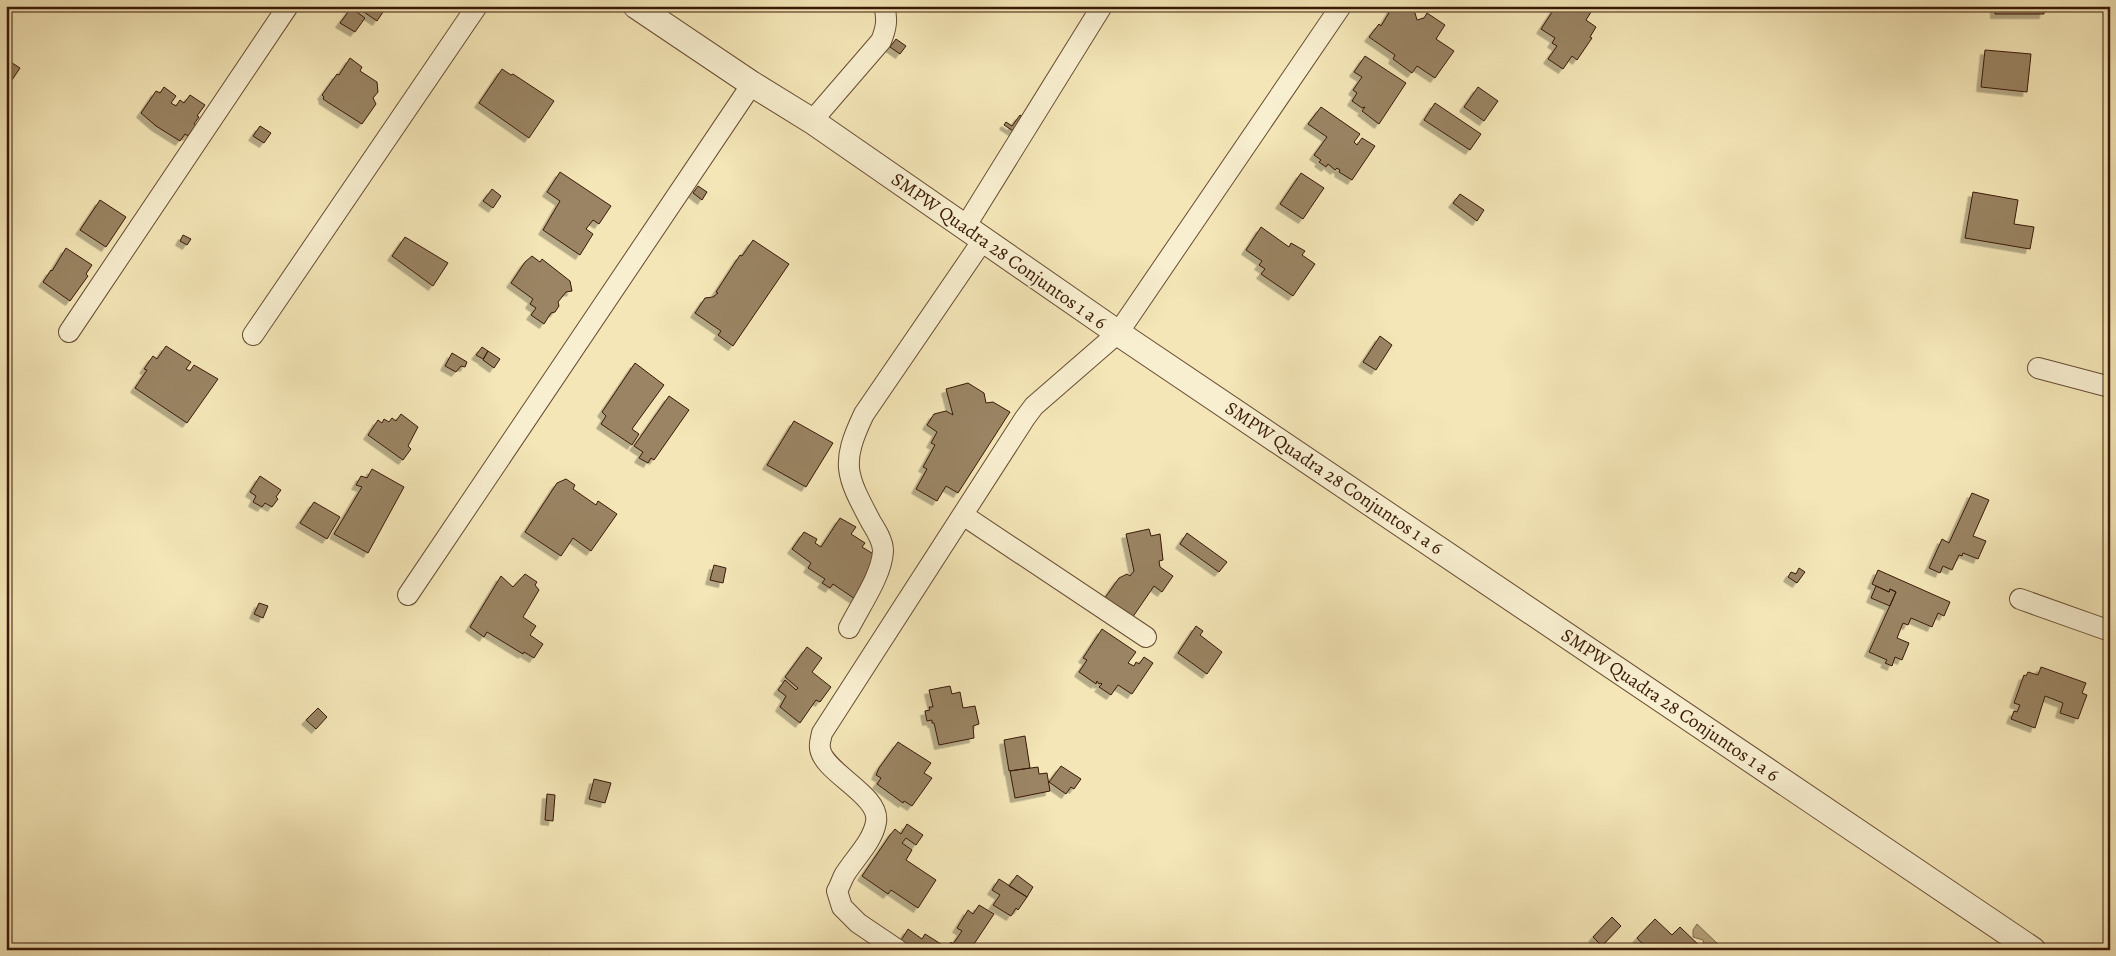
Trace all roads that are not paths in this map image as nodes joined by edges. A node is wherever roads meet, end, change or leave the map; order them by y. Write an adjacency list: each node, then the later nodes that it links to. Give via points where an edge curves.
1 (288, 6): 10 (street)
2 (478, 6): 12 (street)
3 (636, 6): 7 (street, SMPW Quadra 28 Conjuntos 1 a 6)
4 (884, 6): 8 (street, via 886,24 881,40)
5 (1102, 6): 9 (street)
6 (1341, 6): 11 (street)
7 (752, 84): 8 (street, SMPW Quadra 28 Conjuntos 1 a 6); 16 (street)
8 (812, 121): 9 (street, SMPW Quadra 28 Conjuntos 1 a 6)
9 (974, 234): 11 (street, SMPW Quadra 28 Conjuntos 1 a 6); 18 (street, via 852,439 849,472 855,493 883,549 880,565)
10 (69, 332)
11 (1118, 333): 15 (street, via 1034,406); 22 (street, SMPW Quadra 28 Conjuntos 1 a 6)
12 (253, 335)
13 (2038, 368): 14 (street)
14 (2110, 387)
15 (963, 515): 20 (street); 21 (street, via 822,733 819,750 874,808 877,817 866,844 837,891 842,907 858,923)
16 (408, 595)
17 (2020, 599): 19 (street)
18 (849, 628)
19 (2110, 631)
20 (1146, 637)
21 (898, 950)
22 (2034, 950)

